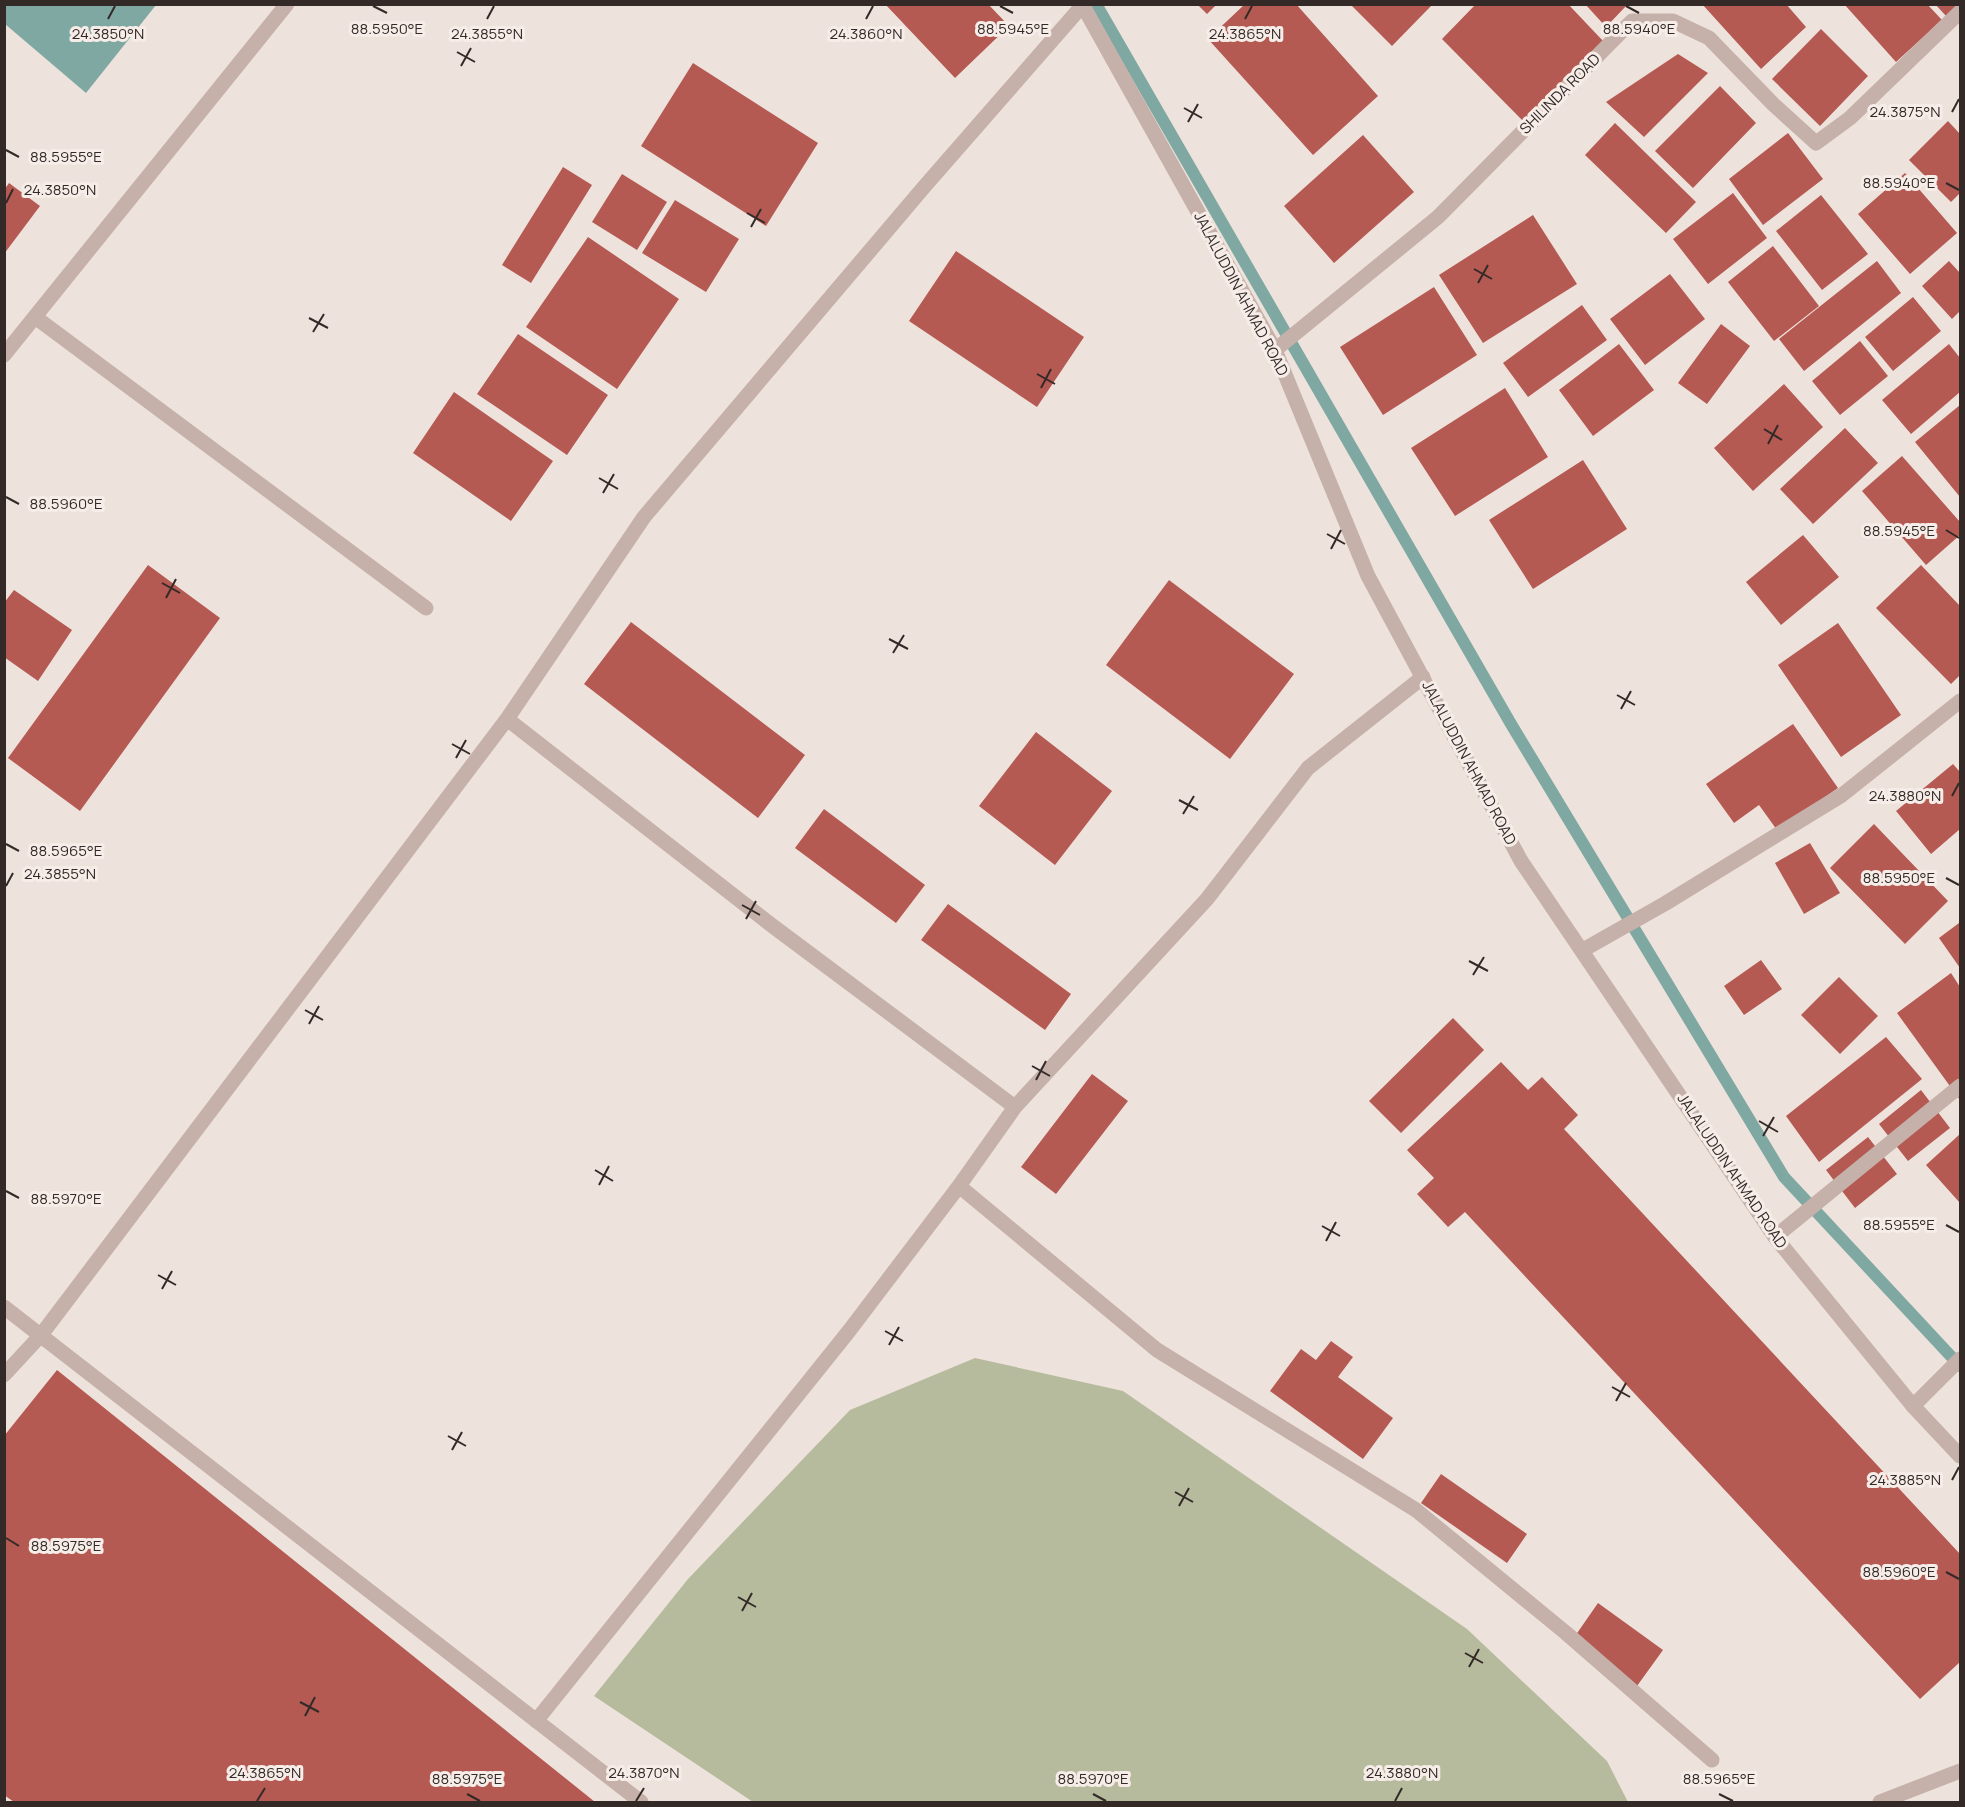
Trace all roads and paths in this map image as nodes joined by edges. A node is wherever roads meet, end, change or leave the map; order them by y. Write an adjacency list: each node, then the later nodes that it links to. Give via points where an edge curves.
1 (287, 4): 4 (street)
2 (1082, 5): 5 (street, JALALUDDIN AHMAD ROAD); 10 (street, via 644,517)
3 (1960, 12): 5 (street, SHILINDA ROAD, via 1850,118 1816,143 1709,38 1673,21 1632,21 1438,217)
4 (35, 317): 6 (street); 7 (street)
5 (1275, 350): 8 (street, JALALUDDIN AHMAD ROAD, via 1368,576)
6 (4, 355)
7 (426, 608)
8 (1423, 677): 11 (street, JALALUDDIN AHMAD ROAD, via 1521,861); 13 (street, via 1308,768 1207,900)
9 (1960, 701): 11 (street, via 1842,795)
10 (507, 719): 13 (street, via 774,927); 17 (street)
11 (1583, 950): 15 (street, JALALUDDIN AHMAD ROAD)
12 (1960, 1086): 15 (street)
13 (1015, 1107): 14 (street)
14 (959, 1186): 22 (street, via 849,1331); 23 (street, via 1157,1350 1416,1509)
15 (1775, 1237): 20 (street, JALALUDDIN AHMAD ROAD)
16 (4, 1307): 17 (street)
17 (41, 1335): 19 (street); 22 (street)
18 (1960, 1359): 20 (street)
19 (4, 1375)
20 (1913, 1407): 21 (street, JALALUDDIN AHMAD ROAD)
21 (1960, 1456)
22 (536, 1721): 25 (street)
23 (1712, 1760)
24 (1960, 1771): 26 (street)
25 (641, 1803)
26 (1880, 1803)

